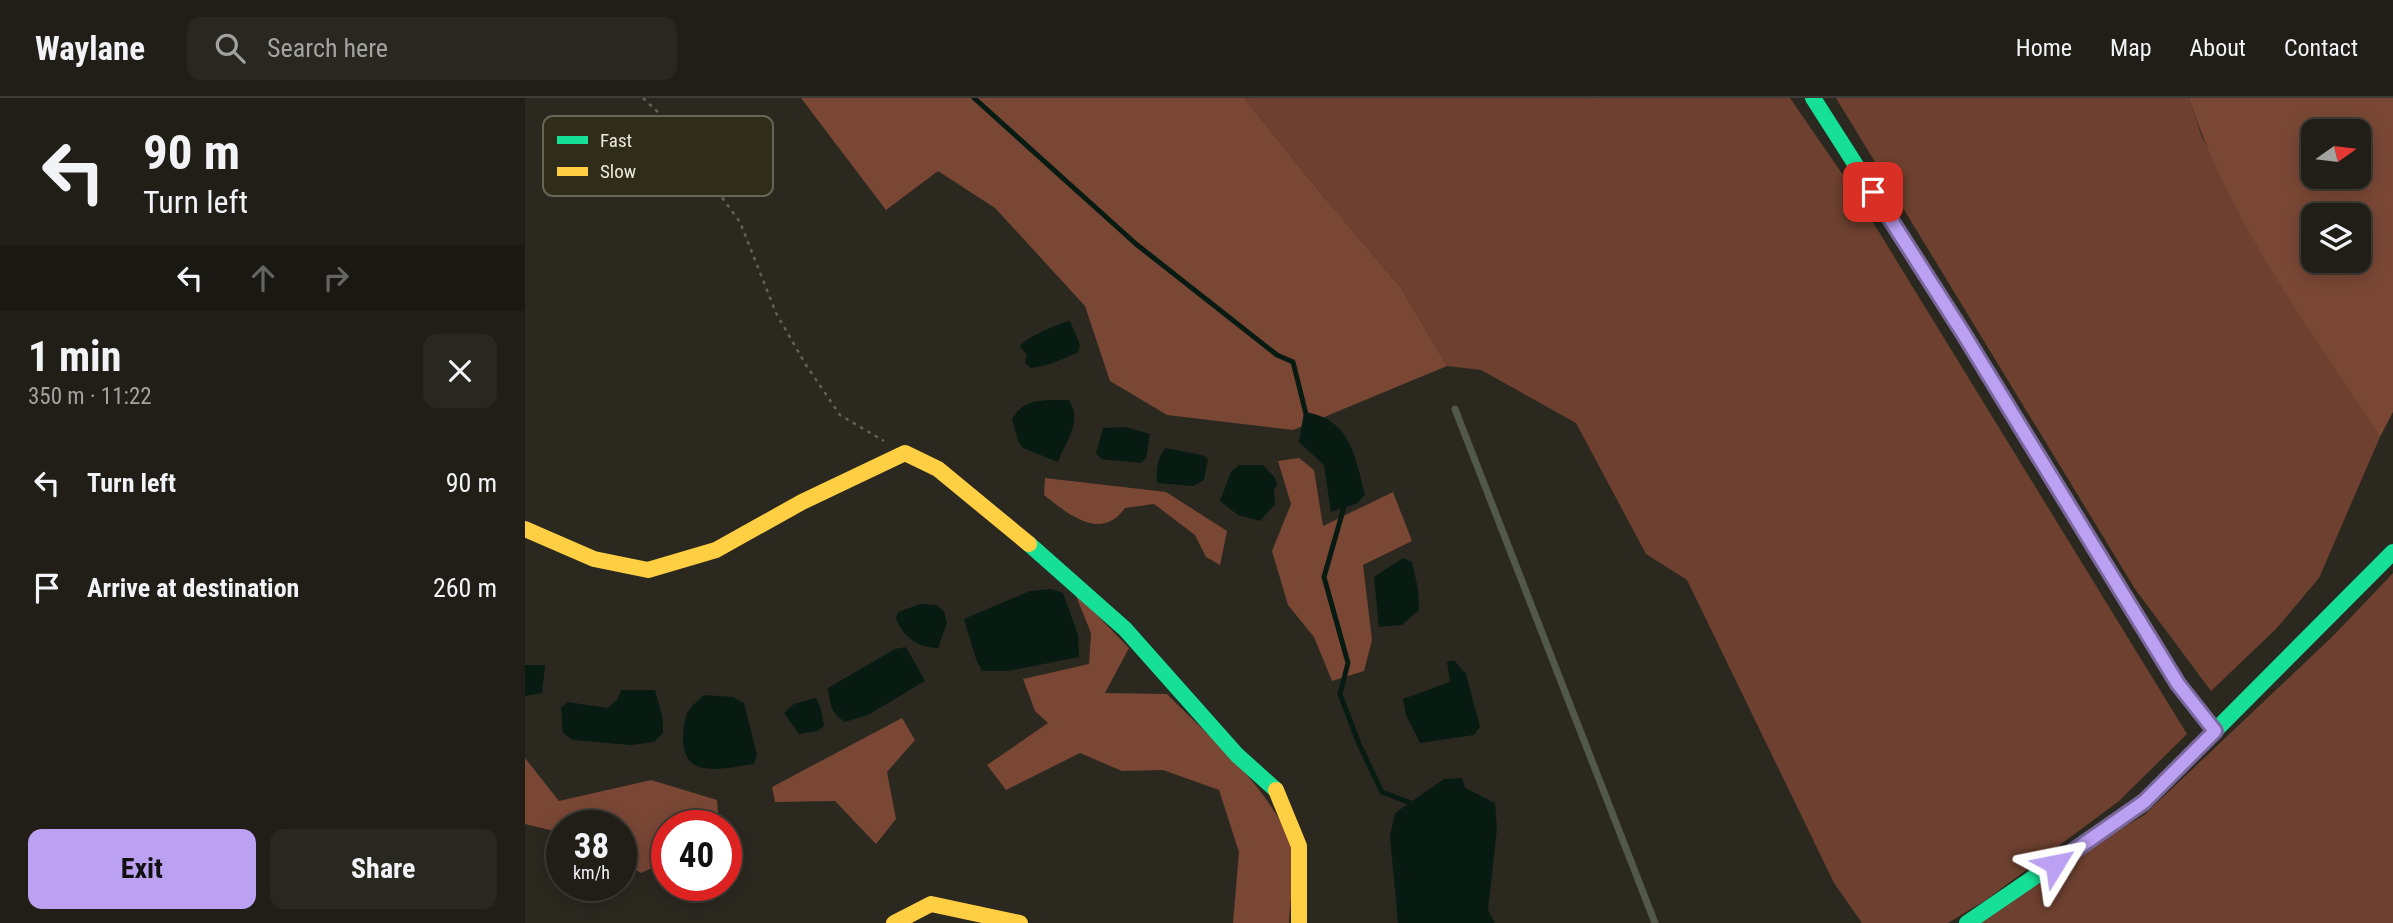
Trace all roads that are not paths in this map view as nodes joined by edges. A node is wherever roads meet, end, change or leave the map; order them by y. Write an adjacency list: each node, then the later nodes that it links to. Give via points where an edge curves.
1 (1813, 98): 5 (street, via 2178,684)
2 (1455, 409): 9 (lane)
3 (525, 529): 8 (street, via 594,559 648,570 716,550 905,453 938,469 1125,629 1237,755 1276,789 1299,846)
4 (2393, 552): 5 (street)
5 (2215, 731): 10 (street, via 2144,802)
6 (894, 923): 7 (street, via 931,904)
7 (1020, 923)
8 (1299, 923)
9 (1655, 923)
10 (1968, 923)

